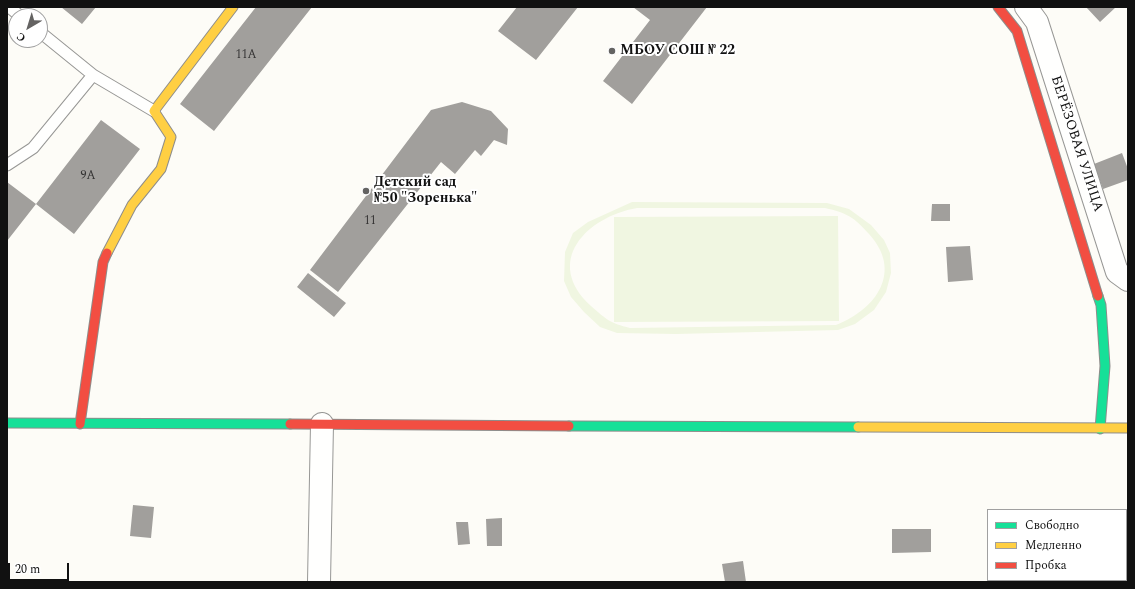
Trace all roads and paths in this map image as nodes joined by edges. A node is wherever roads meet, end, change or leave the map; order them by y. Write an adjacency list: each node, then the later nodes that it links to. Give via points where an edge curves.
1 (233, 7): 6 (street)
2 (998, 7): 13 (street, via 1017,31 1101,305 1105,366)
3 (1026, 7): 8 (street, БЕРЁЗОВАЯ УЛИЦА, via 1037,22 1117,272)
4 (48, 38): 5 (lane)
5 (93, 75): 6 (lane); 7 (lane, via 33,148)
6 (154, 111): 10 (street, via 171,137 161,169 132,205 103,262)
7 (7, 165)
8 (1128, 280)
9 (7, 423): 10 (street)
10 (80, 424): 11 (street)
11 (322, 424): 13 (street); 14 (street)
12 (1128, 428): 13 (street)
13 (1100, 429)
14 (319, 582)

